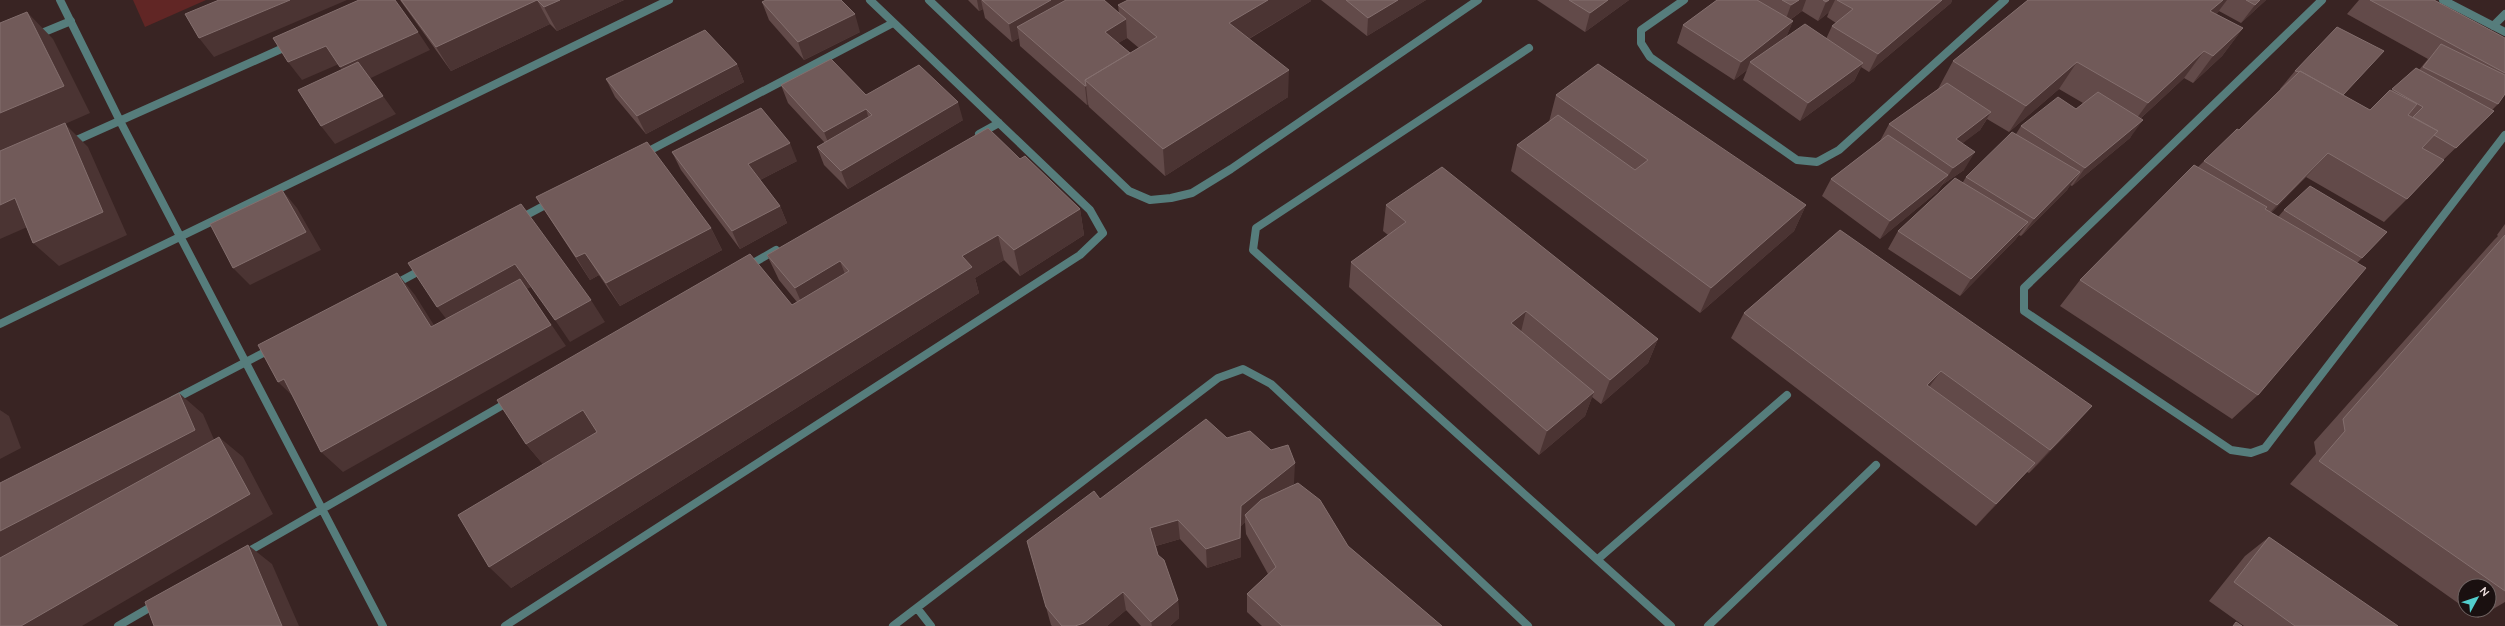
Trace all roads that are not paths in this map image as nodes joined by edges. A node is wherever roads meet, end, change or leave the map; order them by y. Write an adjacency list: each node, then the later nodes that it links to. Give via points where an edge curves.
1 (60, 0): 11 (street)
2 (669, 0): 26 (street)
3 (870, 0): 12 (street)
4 (929, 0): 5 (street, via 1129,191 1150,200 1192,193 1232,169)
5 (1478, 0)
6 (1684, 0): 7 (street, via 1641,30 1641,43 1650,57 1798,160 1817,162 1839,150)
7 (2005, 0)
8 (2322, 0): 20 (street, via 2024,288 2024,311 2231,450 2251,453 2265,448)
9 (2443, 0): 13 (street)
10 (2505, 14): 13 (street)
11 (71, 21): 15 (street); 18 (street)
12 (893, 23): 19 (street); 23 (street)
13 (2493, 26): 14 (street)
14 (2505, 32)
15 (28, 39)
16 (298, 41): 18 (street)
17 (1530, 48): 40 (street, via 1256,228 1253,250)
18 (120, 120): 22 (street); 26 (street)
19 (999, 123): 21 (street); 45 (street, via 1090,210 1104,233 1080,255)
20 (2505, 135)
21 (971, 138)
22 (64, 145)
23 (633, 159)
24 (556, 200): 25 (street)
25 (514, 222)
26 (182, 237): 31 (street); 33 (street)
27 (785, 245): 29 (street)
28 (430, 266): 30 (street)
29 (736, 272)
30 (387, 288)
31 (0, 324)
32 (282, 343): 33 (street)
33 (247, 362): 36 (street); 38 (street)
34 (1787, 395): 40 (street)
35 (516, 398): 38 (street)
36 (162, 406)
37 (1876, 465): 50 (street)
38 (322, 508): 39 (street); 44 (street)
39 (234, 559)
40 (1598, 559): 49 (street)
41 (166, 599): 43 (street)
42 (918, 608): 46 (street); 47 (street); 48 (street, via 1218,378 1244,369 1271,384)
43 (118, 626)
44 (383, 626)
45 (505, 626)
46 (893, 626)
47 (932, 626)
48 (1528, 626)
49 (1671, 626)
50 (1708, 626)

